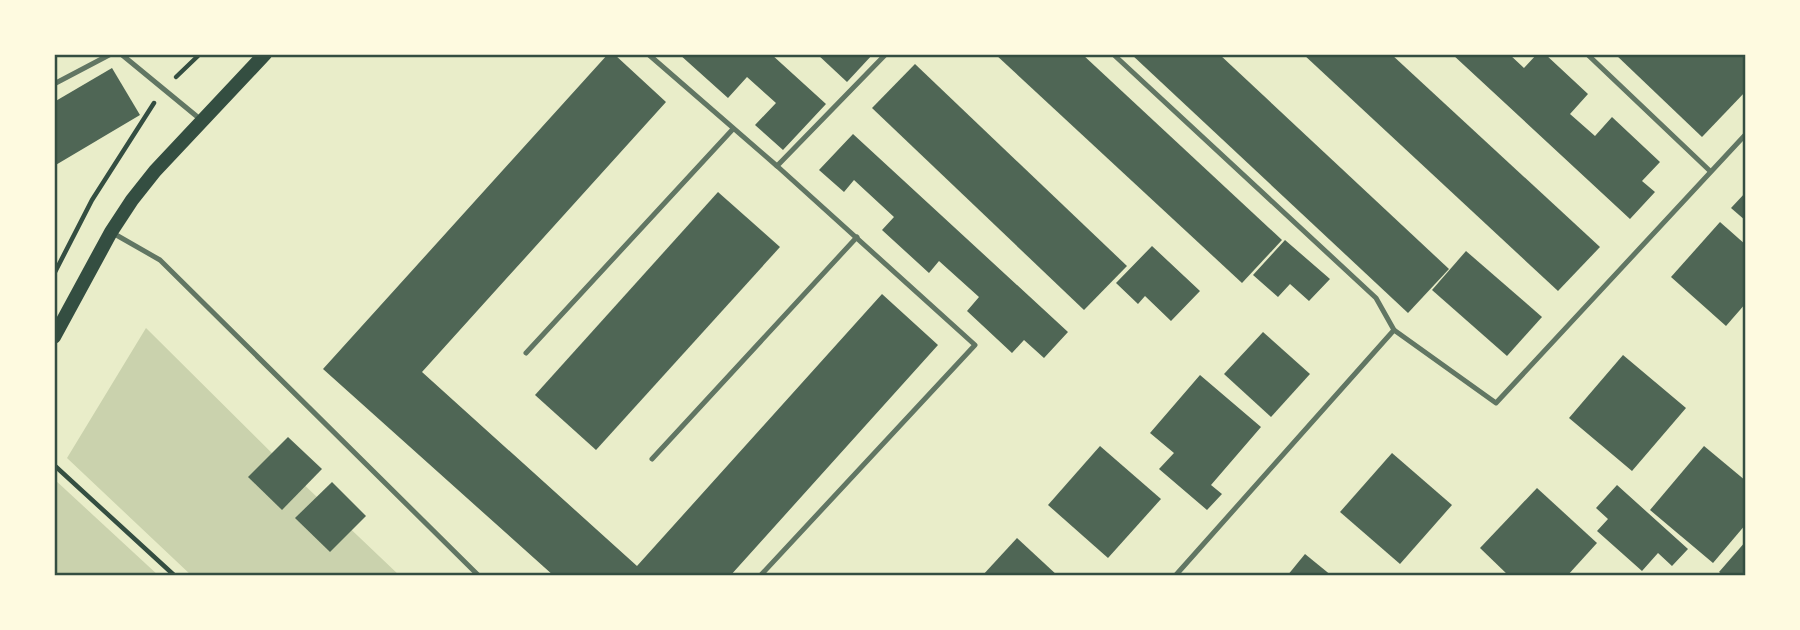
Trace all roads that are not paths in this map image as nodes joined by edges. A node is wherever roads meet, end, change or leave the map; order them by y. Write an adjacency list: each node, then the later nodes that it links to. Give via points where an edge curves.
1 (111, 54): 8 (lane)
2 (121, 54): 9 (lane)
3 (265, 54): 9 (main road)
4 (648, 54): 10 (lane)
5 (886, 54): 12 (lane)
6 (1113, 54): 16 (lane, via 1376,299)
7 (1587, 54): 13 (lane)
8 (54, 84)
9 (202, 121): 14 (main road, via 143,185)
10 (733, 129): 12 (lane); 18 (lane)
11 (1746, 134): 13 (lane)
12 (777, 166): 15 (lane)
13 (1710, 171): 16 (lane, via 1496,403)
14 (111, 232): 17 (main road); 20 (lane, via 160,260)
15 (857, 237): 19 (lane); 21 (lane, via 975,345)
16 (1394, 330): 22 (lane)
17 (54, 337)
18 (526, 353)
19 (652, 459)
20 (479, 576)
21 (760, 576)
22 (1175, 576)

